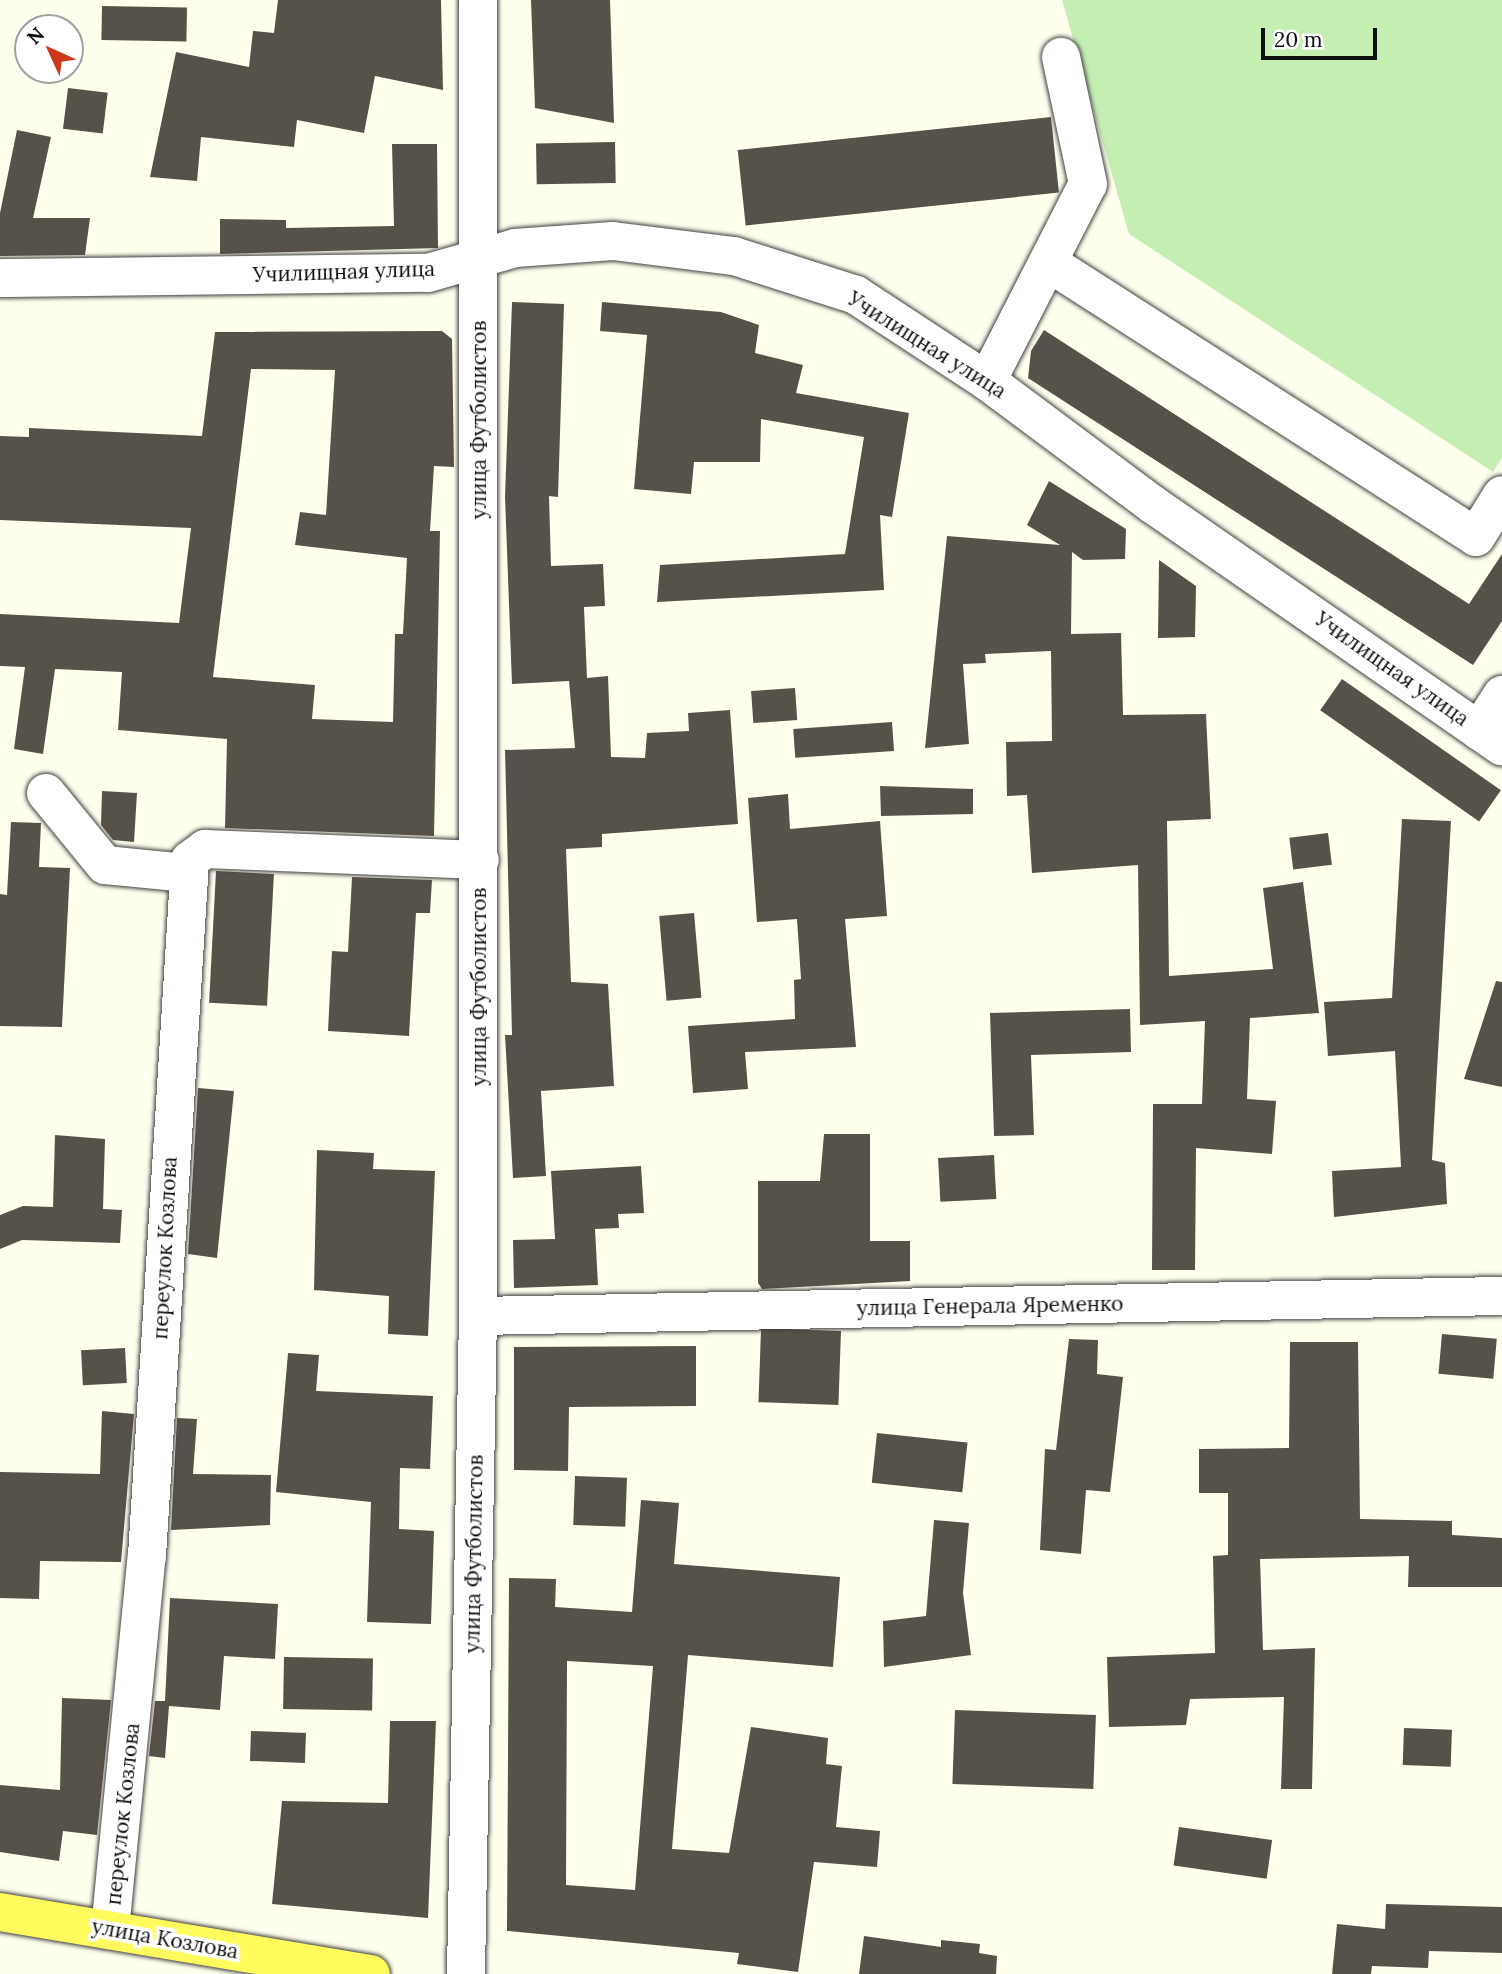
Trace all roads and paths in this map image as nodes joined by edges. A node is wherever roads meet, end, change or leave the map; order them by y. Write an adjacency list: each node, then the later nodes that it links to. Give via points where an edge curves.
1 (478, 0): 3 (street, улица Футболистов)
2 (1061, 57): 4 (street, via 1088,184)
3 (479, 261): 5 (street, Училищная улица, via 428,273); 6 (street, Училищная улица, via 515,248 613,241 734,256 856,295); 11 (street, улица Футболистов)
4 (1049, 263): 6 (street); 7 (street, via 1476,537)
5 (0, 278)
6 (988, 381): 9 (street, Училищная улица, via 1152,505)
7 (1502, 495)
8 (1502, 695): 9 (street)
9 (1491, 738)
10 (46, 793): 12 (street, via 106,865)
11 (480, 860): 12 (street, via 205,849); 14 (street, улица Футболистов)
12 (186, 873): 16 (street, переулок Козлова, via 148,1543)
13 (1502, 1296): 14 (street, улица Генерала Яременко)
14 (478, 1316): 19 (street, улица Футболистов)
15 (0, 1912): 16 (main road, улица Козлова)
16 (110, 1930): 17 (main road, улица Козлова)
17 (322, 1970): 18 (main road, улица Козлова)
18 (371, 1974)
19 (466, 1974)

